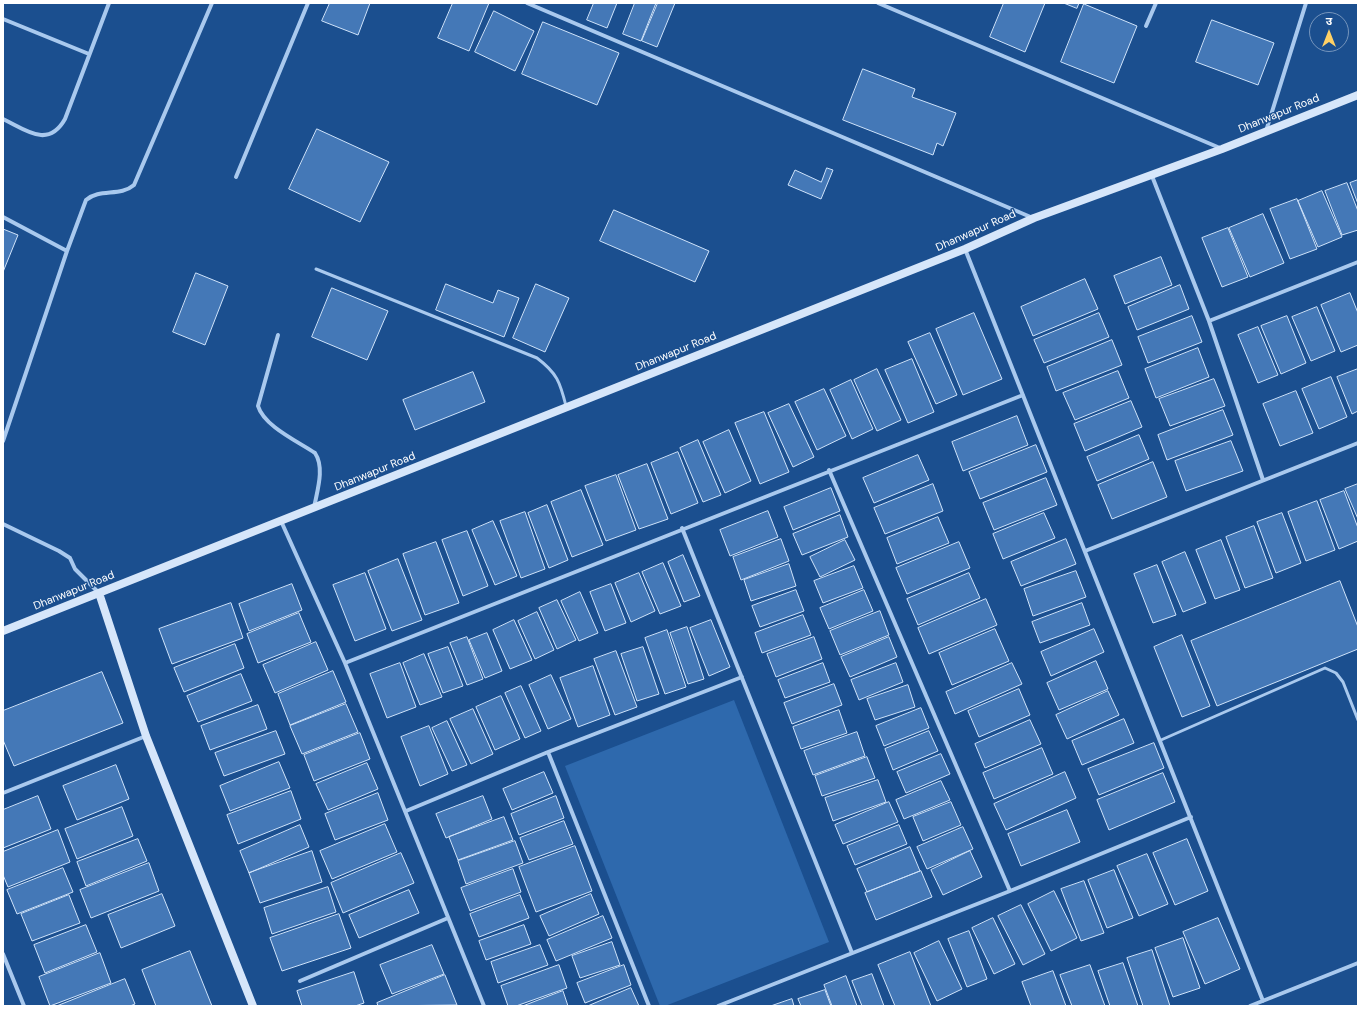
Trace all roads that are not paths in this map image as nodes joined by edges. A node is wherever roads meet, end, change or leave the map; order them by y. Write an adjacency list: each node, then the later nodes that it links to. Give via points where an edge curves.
1 (109, 3): 10 (street)
2 (212, 3): 20 (street, via 134,185 122,191 93,194 86,200)
3 (308, 3): 16 (street)
4 (527, 3): 18 (street)
5 (878, 3): 14 (street)
6 (1156, 3): 9 (street)
7 (1306, 3): 13 (street)
8 (3, 19): 10 (street)
9 (1146, 26)
10 (89, 54): 12 (street, via 65,119 53,134 42,136)
11 (1358, 95): 13 (street, Dhanwapur Road)
12 (3, 119)
13 (1266, 131): 14 (street, Dhanwapur Road)
14 (1222, 149): 15 (street, Dhanwapur Road)
15 (1152, 176): 18 (street, Dhanwapur Road); 23 (street)
16 (236, 177)
17 (3, 218): 20 (street)
18 (1034, 218): 19 (street, Dhanwapur Road)
19 (965, 249): 25 (street); 26 (street, Dhanwapur Road)
20 (66, 251): 27 (street)
21 (1358, 262): 23 (street)
22 (316, 269): 26 (lane, via 537,358 551,369 559,381)
23 (1209, 321): 30 (street)
24 (278, 335): 31 (street, via 258,406 267,422 315,453 318,458 320,467)
25 (1023, 395): 29 (street); 35 (street)
26 (566, 408): 31 (street, Dhanwapur Road)
27 (3, 441)
28 (1358, 443): 30 (street)
29 (829, 470): 34 (street); 47 (street)
30 (1263, 480): 35 (street)
31 (314, 508): 32 (street, Dhanwapur Road)
32 (281, 521): 36 (street, Dhanwapur Road); 38 (street)
33 (3, 524): 36 (street, via 70,558 76,569)
34 (682, 528): 38 (street); 39 (street)
35 (1085, 551): 42 (street)
36 (99, 593): 37 (street, Dhanwapur Road); 41 (street)
37 (3, 631)
38 (345, 662): 45 (street)
39 (742, 676): 43 (street); 49 (street)
40 (1358, 720): 42 (lane, via 1343,682 1336,673 1325,668)
41 (146, 736): 44 (street); 55 (street)
42 (1161, 740): 46 (street)
43 (548, 752): 45 (street); 57 (street)
44 (3, 793)
45 (406, 811): 48 (street)
46 (1190, 817): 47 (street); 53 (street)
47 (1010, 891): 49 (street)
48 (448, 918): 52 (street); 56 (street)
49 (852, 953): 58 (street)
50 (3, 954): 54 (street)
51 (1358, 964): 53 (street)
52 (300, 981)
53 (1264, 1000): 59 (street)
54 (24, 1006)
55 (252, 1006)
56 (484, 1006)
57 (649, 1006)
58 (718, 1006)
59 (1250, 1006)

